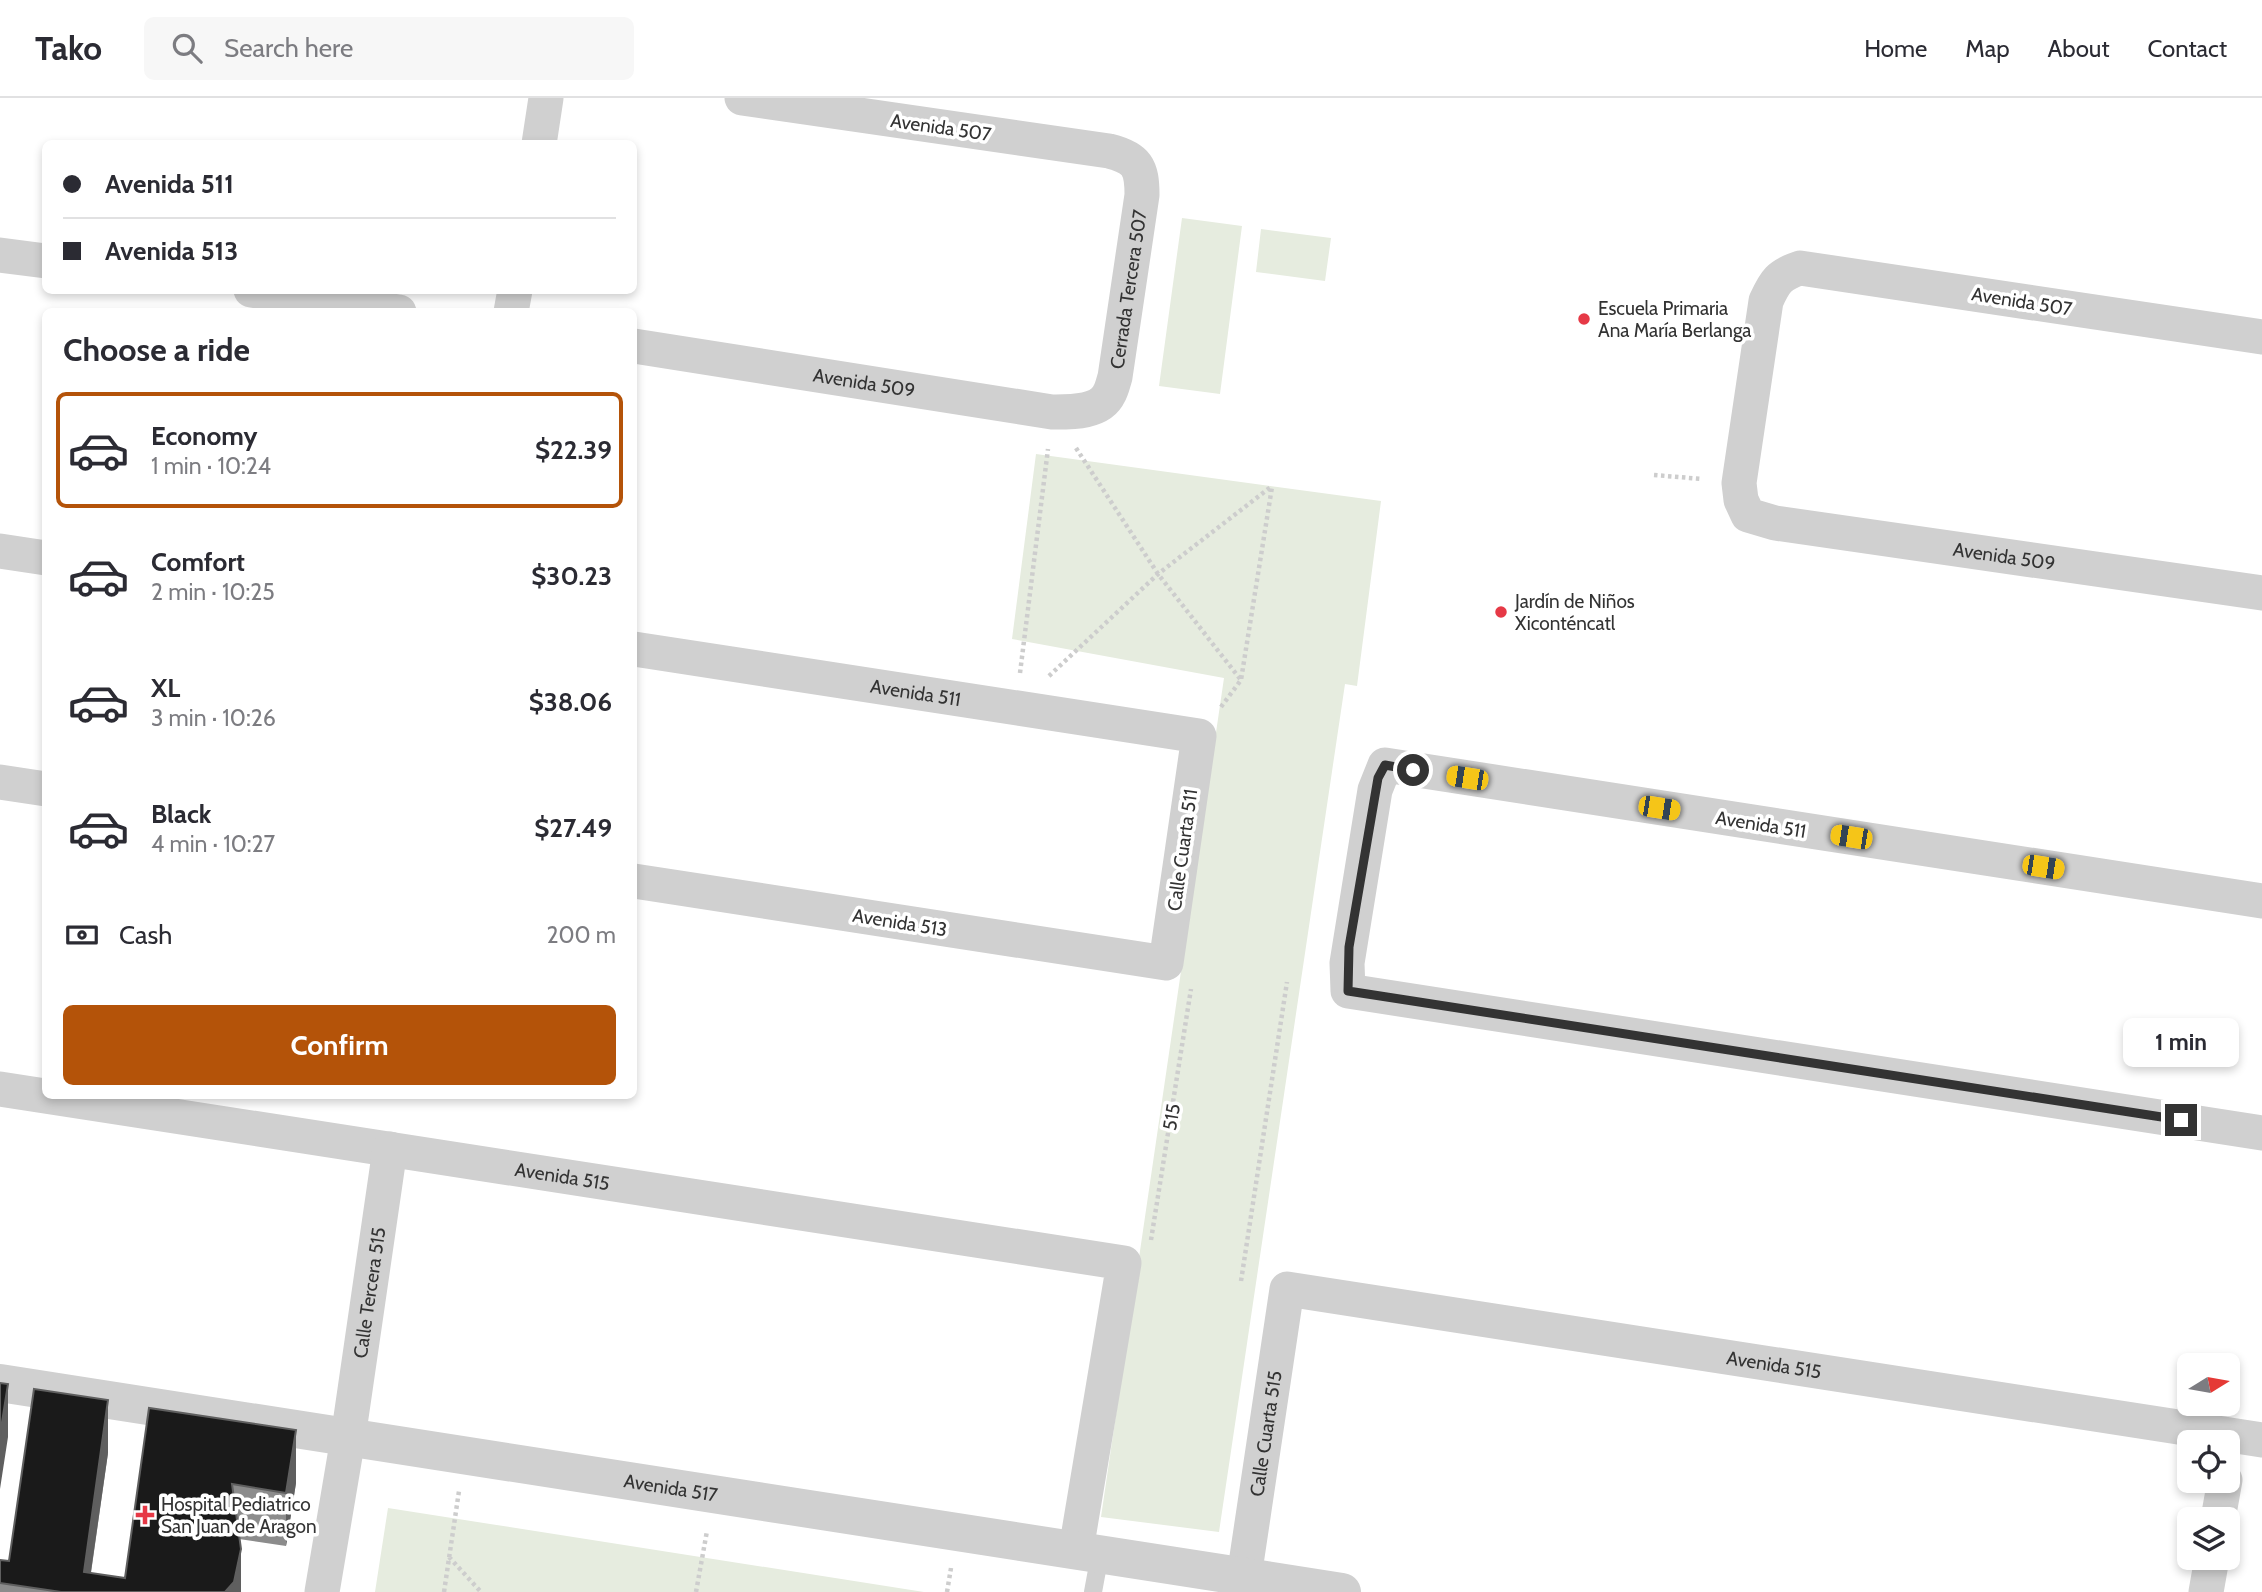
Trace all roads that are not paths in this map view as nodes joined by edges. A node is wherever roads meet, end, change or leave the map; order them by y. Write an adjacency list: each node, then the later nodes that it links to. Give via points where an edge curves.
1 (546, 98): 3 (street)
2 (741, 98): 4 (street, Avenida 507, via 1109,151)
3 (540, 140)
4 (1137, 164): 11 (street, Cerrada Tercera 507, via 1142,195 1115,377 1108,397)
5 (0, 255): 6 (street)
6 (42, 260)
7 (278, 294): 8 (street)
8 (372, 308)
9 (2262, 337): 12 (street, Avenida 507, via 1817,270 1783,273 1766,301)
10 (637, 346): 11 (street, Avenida 509, via 1052,412)
11 (1095, 407)
12 (1743, 499): 15 (street, Avenida 509, via 1775,523)
13 (0, 551): 14 (street)
14 (42, 557)
15 (2262, 593)
16 (637, 649): 17 (street, Avenida 511)
17 (1199, 736): 22 (street, Calle Cuarta 511)
18 (0, 782): 19 (street)
19 (42, 788)
20 (637, 882): 22 (street, Avenida 513)
21 (2262, 901): 26 (street, Avenida 511, via 1385,765 1375,790 1349,947 1348,991)
22 (1179, 972)
23 (0, 1089): 24 (street, Avenida 515)
24 (42, 1095)
25 (65, 1099): 27 (street, Avenida 515)
26 (2262, 1133)
27 (390, 1149): 30 (street, Calle Tercera 515); 32 (street, Avenida 515, via 1136,1258)
28 (1287, 1289): 31 (street, Avenida 515); 34 (street, Calle Cuarta 515)
29 (0, 1384): 30 (street, Avenida 517)
30 (348, 1438): 32 (street, Avenida 517); 35 (street, Calle Tercera 515)
31 (2241, 1446)
32 (1088, 1552): 34 (street, Avenida 517); 36 (lane)
33 (2210, 1570): 38 (street)
34 (1244, 1577): 37 (street, Avenida 517)
35 (322, 1592)
36 (1093, 1592)
37 (1342, 1592)
38 (2206, 1592)

